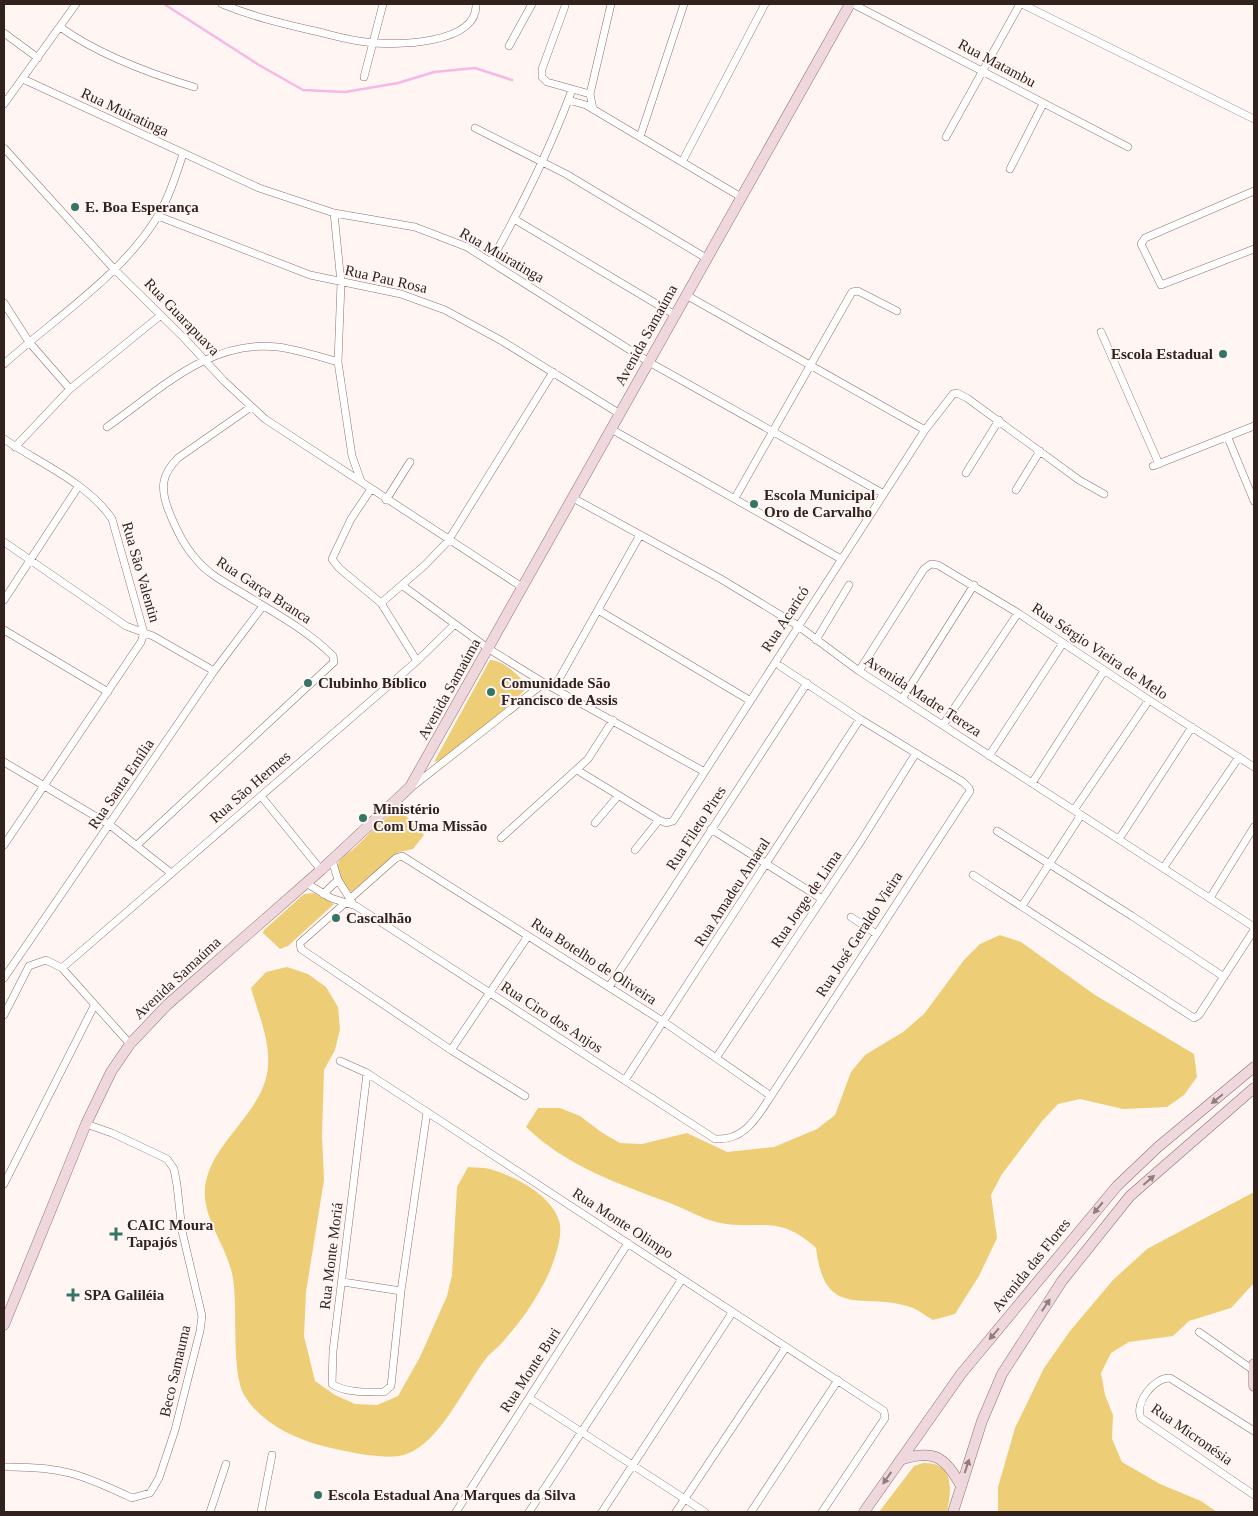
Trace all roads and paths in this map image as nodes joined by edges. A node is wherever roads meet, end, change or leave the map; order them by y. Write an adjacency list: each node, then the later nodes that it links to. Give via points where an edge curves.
1 (76, 4): 12 (street)
2 (222, 4): 14 (street, via 292,26)
3 (383, 4): 14 (street)
4 (476, 4): 14 (street, via 468,25 453,35)
5 (532, 4): 15 (street)
6 (611, 4): 22 (street)
7 (684, 4): 29 (street)
8 (764, 4): 35 (street)
9 (852, 4): 17 (street, Rua Matambu); 38 (street, Avenida Samaúma)
10 (1021, 4): 17 (street); 27 (street)
11 (565, 6): 21 (street, via 542,68 544,80)
12 (60, 27): 16 (street); 20 (street, via 104,52)
13 (4, 33): 16 (street)
14 (374, 43): 18 (street)
15 (509, 46)
16 (38, 58): 19 (street)
17 (983, 71): 25 (street, Rua Matambu); 30 (street)
18 (364, 77)
19 (23, 79): 24 (street); 33 (street, Rua Muiratinga)
20 (194, 87)
21 (572, 90): 22 (street); 23 (street)
22 (590, 94): 26 (street)
23 (568, 100): 26 (street); 34 (street)
24 (4, 104)
25 (1043, 104): 32 (street, Rua Matambu); 36 (street)
26 (594, 109): 29 (street)
27 (1254, 119)
28 (475, 128): 34 (street)
29 (640, 137): 35 (street)
30 (946, 137)
31 (4, 148): 45 (street, Rua Guarapuava)
32 (1128, 148)
33 (183, 154): 39 (street, Rua Muiratinga, via 259,188); 40 (street)
34 (542, 162): 41 (street); 43 (street)
35 (682, 162): 38 (street)
36 (1010, 169)
37 (1254, 191): 42 (street, via 1141,242 1161,285)
38 (740, 197): 43 (street, Avenida Samaúma)
39 (334, 213): 44 (street, Rua Muiratinga, via 415,227 455,242); 46 (street)
40 (158, 216): 45 (street); 46 (street, Rua Pau Rosa, via 310,275)
41 (514, 219): 44 (street); 51 (street)
42 (1254, 250)
43 (706, 258): 47 (street, Avenida Samaúma)
44 (491, 261): 56 (street, Rua Muiratinga)
45 (114, 269): 50 (street, Rua Guarapuava); 53 (street)
46 (340, 283): 55 (street); 59 (street, Rua Pau Rosa, via 402,294 446,310)
47 (686, 295): 51 (street, Avenida Samaúma); 58 (street)
48 (4, 304): 53 (street)
49 (898, 311): 58 (street, via 855,290 845,302)
50 (161, 315): 54 (street, Rua Guarapuava); 60 (street)
51 (675, 315): 56 (street, Avenida Samaúma)
52 (1101, 332): 69 (street, via 1156,465)
53 (29, 342): 57 (street); 60 (street)
54 (203, 359): 55 (street, via 222,352 261,346 301,351); 61 (street, Rua Guarapuava); 65 (street)
55 (338, 362): 75 (street, via 347,432)
56 (649, 362): 62 (street, Avenida Samaúma); 68 (street, Rua Muiratinga)
57 (4, 364)
58 (811, 366): 67 (street); 68 (street)
59 (553, 372): 62 (street, Rua Pau Rosa); 86 (street)
60 (70, 388): 71 (street)
61 (251, 407): 75 (street, Rua Guarapuava); 96 (street, Rua Garça Branca, via 178,458 168,468 163,488 176,528 196,560)
62 (620, 414): 66 (street, Avenida Samaúma)
63 (999, 420): 67 (street, Rua Acaricó, via 957,393 950,396); 72 (street); 74 (street)
64 (1254, 426): 69 (street)
65 (107, 428)
66 (611, 429): 81 (street, Avenida Samaúma); 82 (street)
67 (925, 430): 79 (street, Rua Acaricó)
68 (772, 432): 79 (street, Rua Muiratinga); 82 (street)
69 (1228, 438): 84 (street)
70 (4, 439): 71 (street, Rua São Valentin)
71 (15, 447): 76 (street, Rua São Valentin)
72 (1040, 451): 78 (street); 80 (street)
73 (410, 462): 83 (street)
74 (966, 473)
75 (361, 482): 77 (street, Rua Guarapuava)
76 (78, 487): 88 (street); 102 (street, Rua São Valentin, via 112,519)
77 (371, 489): 83 (street, Rua Guarapuava); 95 (street, via 351,519 332,559 338,568)
78 (1016, 490)
79 (884, 494): 89 (street, Rua Acaricó)
80 (1104, 494)
81 (572, 498): 85 (street, Avenida Madre Tereza); 93 (street, Avenida Samaúma)
82 (734, 498): 89 (street)
83 (386, 500): 86 (street, Rua Guarapuava)
84 (1254, 501)
85 (640, 535): 97 (street); 100 (street, Avenida Madre Tereza)
86 (448, 541): 92 (street); 93 (street, Rua Guarapuava)
87 (4, 542): 88 (street)
88 (30, 559): 94 (street); 102 (street, via 126,626)
89 (841, 559): 100 (street, Rua Acaricó)
90 (849, 585): 103 (street)
91 (974, 585): 98 (street, Rua Sérgio Vieira de Melo); 109 (street, Rua Sérgio Vieira de Melo, via 938,565 928,565); 115 (street)
92 (402, 586): 95 (street); 99 (street)
93 (522, 587): 105 (street, Avenida Samaúma)
94 (4, 600)
95 (381, 603): 106 (street)
96 (263, 606): 108 (street, Rua Santa Emília); 145 (street, Rua Garça Branca, via 306,632 335,658 332,666)
97 (598, 610): 113 (street); 116 (street)
98 (1018, 613): 104 (street, Rua Sérgio Vieira de Melo); 120 (street)
99 (454, 625): 105 (street); 106 (street, Rua São Hermes)
100 (797, 625): 103 (street, Avenida Madre Tereza); 116 (street, Rua Acaricó)
101 (4, 630): 114 (street)
102 (144, 633): 108 (street); 114 (street, Rua São Valentin)
103 (816, 640): 109 (street, Avenida Madre Tereza)
104 (1063, 643): 110 (street, Rua Sérgio Vieira de Melo); 123 (street)
105 (488, 649): 111 (street); 131 (street, Avenida Samaúma)
106 (417, 661): 132 (street, Rua São Hermes)
107 (780, 666): 112 (street)
108 (214, 671): 138 (street, Rua Santa Emília)
109 (859, 671): 115 (street, Avenida Madre Tereza)
110 (1104, 671): 117 (street, Rua Sérgio Vieira de Melo); 129 (street)
111 (544, 683): 113 (street); 131 (street)
112 (807, 683): 118 (street); 140 (street, Rua Fileto Pires)
113 (554, 688): 119 (street)
114 (108, 692): 130 (street, Rua São Valentin)
115 (902, 698): 120 (street, Avenida Madre Tereza)
116 (749, 700): 128 (street, Rua Acaricó)
117 (1149, 700): 121 (street, Rua Sérgio Vieira de Melo); 134 (street)
118 (860, 719): 122 (street); 148 (street, Rua Amadeu Amaral)
119 (613, 720): 127 (street, via 597,748); 128 (street)
120 (943, 725): 123 (street, Avenida Madre Tereza)
121 (1192, 727): 124 (street, Rua Sérgio Vieira de Melo); 143 (street)
122 (916, 753): 158 (street, Rua Jorge de Lima); 163 (street, Rua José Geraldo Vieira, via 970,788 968,796)
123 (989, 756): 129 (street, Avenida Madre Tereza)
124 (1239, 757): 126 (street, Rua Sérgio Vieira de Melo); 150 (street)
125 (4, 762): 130 (street)
126 (1254, 767)
127 (577, 770): 133 (street); 142 (street)
128 (703, 771): 136 (street, Rua Acaricó, via 673,821)
129 (1032, 783): 134 (street, Avenida Madre Tereza)
130 (44, 787): 138 (street); 144 (street, Rua São Valentin)
131 (410, 788): 147 (street, Avenida Samaúma)
132 (261, 796): 151 (street); 152 (street, Rua São Hermes)
133 (618, 796): 136 (street); 137 (street)
134 (1074, 810): 135 (street, Avenida Madre Tereza)
135 (1081, 815): 143 (street, Avenida Madre Tereza); 149 (street)
136 (659, 820): 146 (street)
137 (595, 823)
138 (110, 825): 145 (street); 167 (street, Rua Santa Emília)
139 (1254, 827): 157 (street)
140 (712, 829): 148 (street); 168 (street, Rua Fileto Pires)
141 (997, 831): 149 (street)
142 (501, 838)
143 (1119, 839): 150 (street, Avenida Madre Tereza)
144 (4, 845)
145 (137, 845): 152 (street)
146 (635, 850)
147 (332, 860): 151 (street, Avenida Samaúma); 154 (street, Rua Ciro dos Anjos)
148 (766, 864): 158 (street); 172 (street, Rua Amadeu Amaral)
149 (1050, 865): 160 (street); 166 (street)
150 (1164, 868): 157 (street, Avenida Madre Tereza)
151 (321, 870): 155 (street, Avenida Samaúma)
152 (171, 873): 165 (street, Rua São Hermes)
153 (973, 875): 160 (street)
154 (338, 880): 156 (street); 159 (street, Rua Ciro dos Anjos)
155 (306, 883): 156 (street); 173 (street, Avenida Samaúma, via 167,1005)
156 (323, 894): 159 (street)
157 (1210, 898): 162 (street, Avenida Madre Tereza)
158 (822, 899): 175 (street, Rua Jorge de Lima)
159 (348, 901): 164 (street, Rua Botelho de Oliveira, via 399,856); 169 (street, Rua Ciro dos Anjos); 174 (street, via 299,946)
160 (1022, 906): 166 (street, via 1194,1018)
161 (850, 917): 163 (street)
162 (1254, 929): 166 (street)
163 (876, 933): 182 (street, Rua José Geraldo Vieira)
164 (528, 936): 168 (street, Rua Botelho de Oliveira); 169 (street)
165 (62, 968): 170 (street); 171 (street, via 46,960 29,966)
166 (1224, 977)
167 (4, 978)
168 (608, 987): 172 (street, Rua Botelho de Oliveira)
169 (489, 992): 174 (street); 179 (street, Rua Ciro dos Anjos)
170 (94, 1006): 173 (street); 186 (street)
171 (4, 1015)
172 (664, 1022): 175 (street, Rua Botelho de Oliveira); 179 (street, Rua Amadeu Amaral)
173 (130, 1044): 184 (street, Avenida Samaúma, via 111,1072)
174 (451, 1050): 181 (street)
175 (716, 1058): 182 (street, Rua Botelho de Oliveira)
176 (340, 1061): 178 (street, Rua Monte Olimpo)
177 (1254, 1067): 204 (street, Avenida das Flores, one-way to 204, via 1117,1186 961,1374)
178 (367, 1074): 183 (street, Rua Monte Olimpo); 190 (street, Rua Monte Moriá)
179 (625, 1080): 182 (street, Rua Ciro dos Anjos, via 715,1139 729,1139 749,1128)
180 (1254, 1088): 208 (street, one-way to 180, via 982,1421 1002,1374 1062,1281 1130,1196)
181 (525, 1096)
182 (771, 1096)
183 (428, 1112): 188 (street, Rua Monte Olimpo); 191 (street)
184 (86, 1124): 192 (street, Avenida Samaúma); 207 (street, Beco Samauma, via 112,1133 171,1163 186,1254 202,1316 200,1331 175,1430 159,1478 150,1493 132,1498 62,1469)
185 (4, 1164): 186 (street)
186 (12, 1167): 187 (street)
187 (4, 1184)
188 (628, 1243): 189 (street, Rua Monte Olimpo); 200 (street, Rua Monte Buri)
189 (682, 1278): 193 (street, Rua Monte Olimpo); 201 (street)
190 (342, 1282): 191 (street); 191 (street, Rua Monte Moriá, via 332,1384 359,1391 384,1392 391,1386)
191 (401, 1291)
192 (8, 1302): 194 (street, Avenida Samaúma)
193 (732, 1313): 196 (street, Rua Monte Olimpo); 206 (street)
194 (4, 1325)
195 (1199, 1332): 197 (street)
196 (786, 1347): 198 (street, Rua Monte Olimpo); 210 (street)
197 (1253, 1367): 199 (street)
198 (838, 1380): 218 (street); 219 (street, Rua Monte Olimpo, via 886,1414)
199 (1254, 1386)
200 (529, 1398): 201 (street); 213 (street, Rua Monte Buri)
201 (581, 1432): 206 (street); 214 (street)
202 (1254, 1432): 209 (street, Rua Micronésia, via 1170,1378 1157,1381 1145,1395 1139,1412 1141,1418)
203 (272, 1455): 212 (street)
204 (900, 1460): 208 (street, via 921,1454 940,1458 953,1471); 220 (street, Avenida das Flores, one-way to 220)
205 (226, 1464): 211 (street)
206 (634, 1465): 210 (street); 215 (street)
207 (4, 1467)
208 (961, 1486): 221 (street)
209 (1254, 1495)
210 (685, 1499): 216 (street); 217 (street)
211 (210, 1512)
212 (261, 1512)
213 (456, 1512)
214 (529, 1512)
215 (602, 1512)
216 (676, 1512)
217 (705, 1512)
218 (752, 1512)
219 (822, 1512)
220 (864, 1512)
221 (953, 1512)

